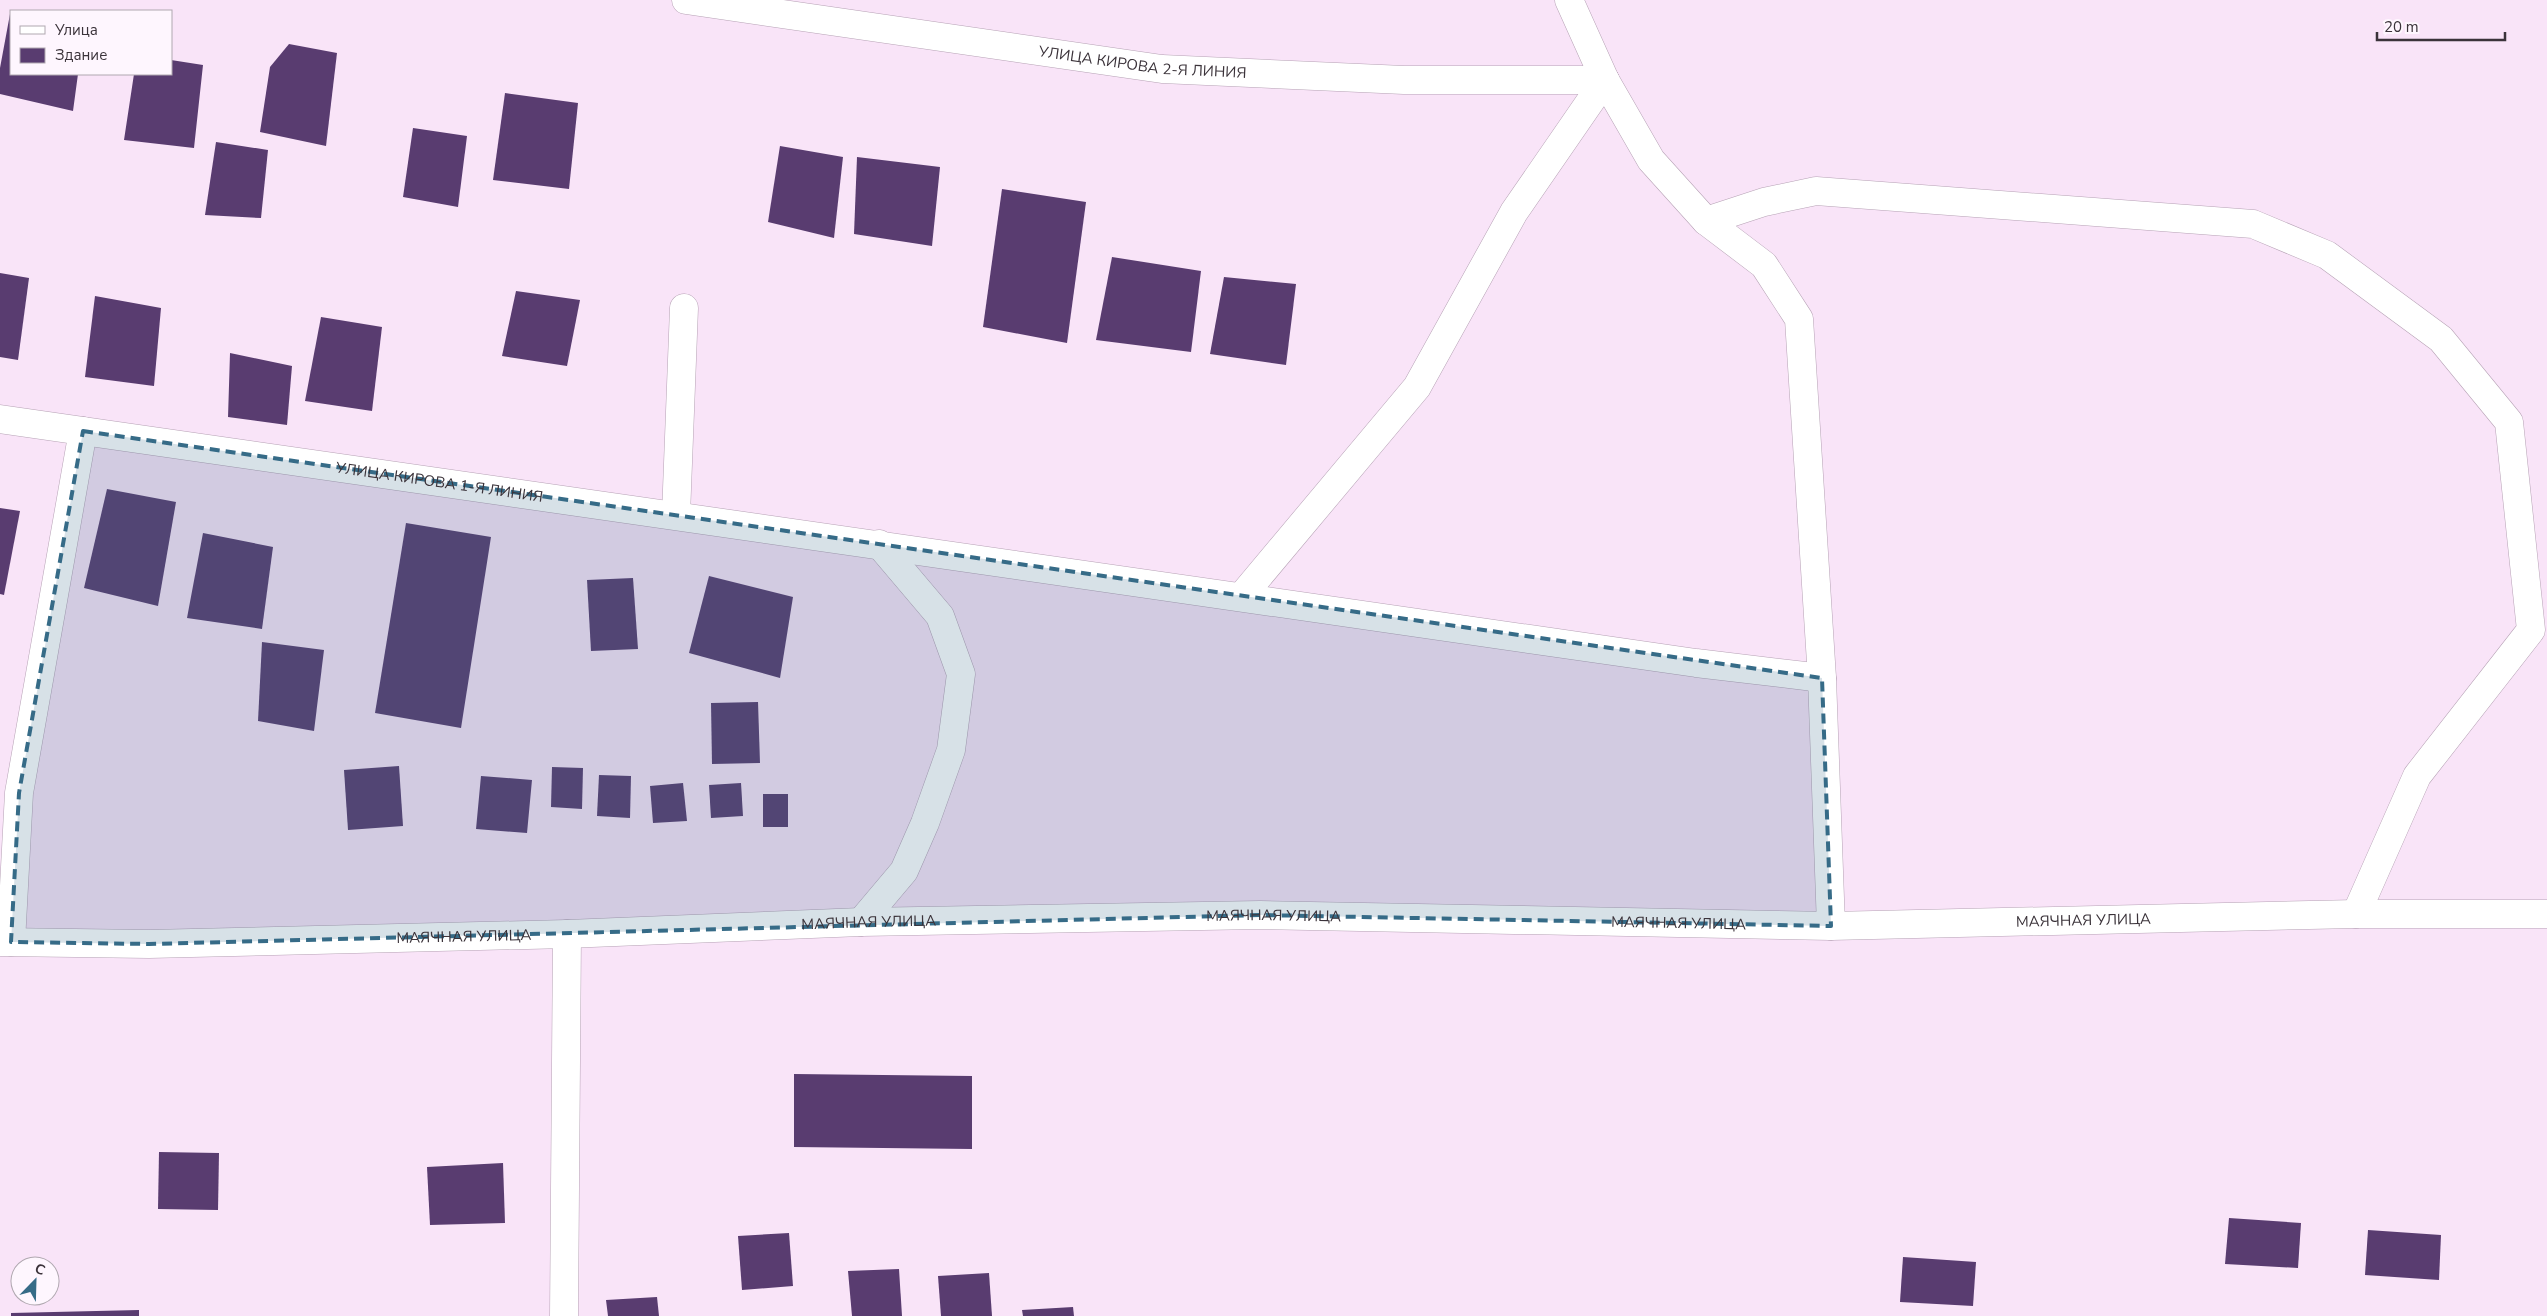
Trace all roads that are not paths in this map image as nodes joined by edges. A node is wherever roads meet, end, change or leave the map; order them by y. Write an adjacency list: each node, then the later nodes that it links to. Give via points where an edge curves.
1 (686, 0): 3 (street, УЛИЦА КИРОВА 2-Я ЛИНИЯ, via 1162,69 1404,80)
2 (1569, 0): 3 (street)
3 (1605, 80): 4 (street, via 1651,160); 11 (street, via 1514,212 1417,387)
4 (1706, 221): 12 (street, via 1764,202 1816,191 2252,224 2327,255 2441,339 2509,422); 13 (street, via 1764,265 1799,319)
5 (684, 308): 8 (street)
6 (0, 419): 7 (street, УЛИЦА КИРОВА 1-Я ЛИНИЯ)
7 (83, 431): 8 (street, УЛИЦА КИРОВА 1-Я ЛИНИЯ); 19 (street, via 19,792)
8 (676, 515): 9 (street, УЛИЦА КИРОВА 1-Я ЛИНИЯ)
9 (880, 544): 11 (street, УЛИЦА КИРОВА 1-Я ЛИНИЯ); 16 (street, via 940,616 961,674 951,750 926,823 904,871)
10 (2547, 584): 12 (street)
11 (1242, 596): 13 (street, УЛИЦА КИРОВА 1-Я ЛИНИЯ, via 1696,663)
12 (2532, 630): 14 (street, via 2417,776)
13 (1822, 678): 17 (street)
14 (2356, 914): 15 (street, МАЯЧНАЯ УЛИЦА); 17 (street, МАЯЧНАЯ УЛИЦА)
15 (2547, 914)
16 (861, 922): 17 (street, МАЯЧНАЯ УЛИЦА, via 1260,914); 18 (street, МАЯЧНАЯ УЛИЦА)
17 (1831, 926)
18 (567, 934): 19 (street, МАЯЧНАЯ УЛИЦА, via 149,944); 20 (street)
19 (6, 942)
20 (564, 1316)

